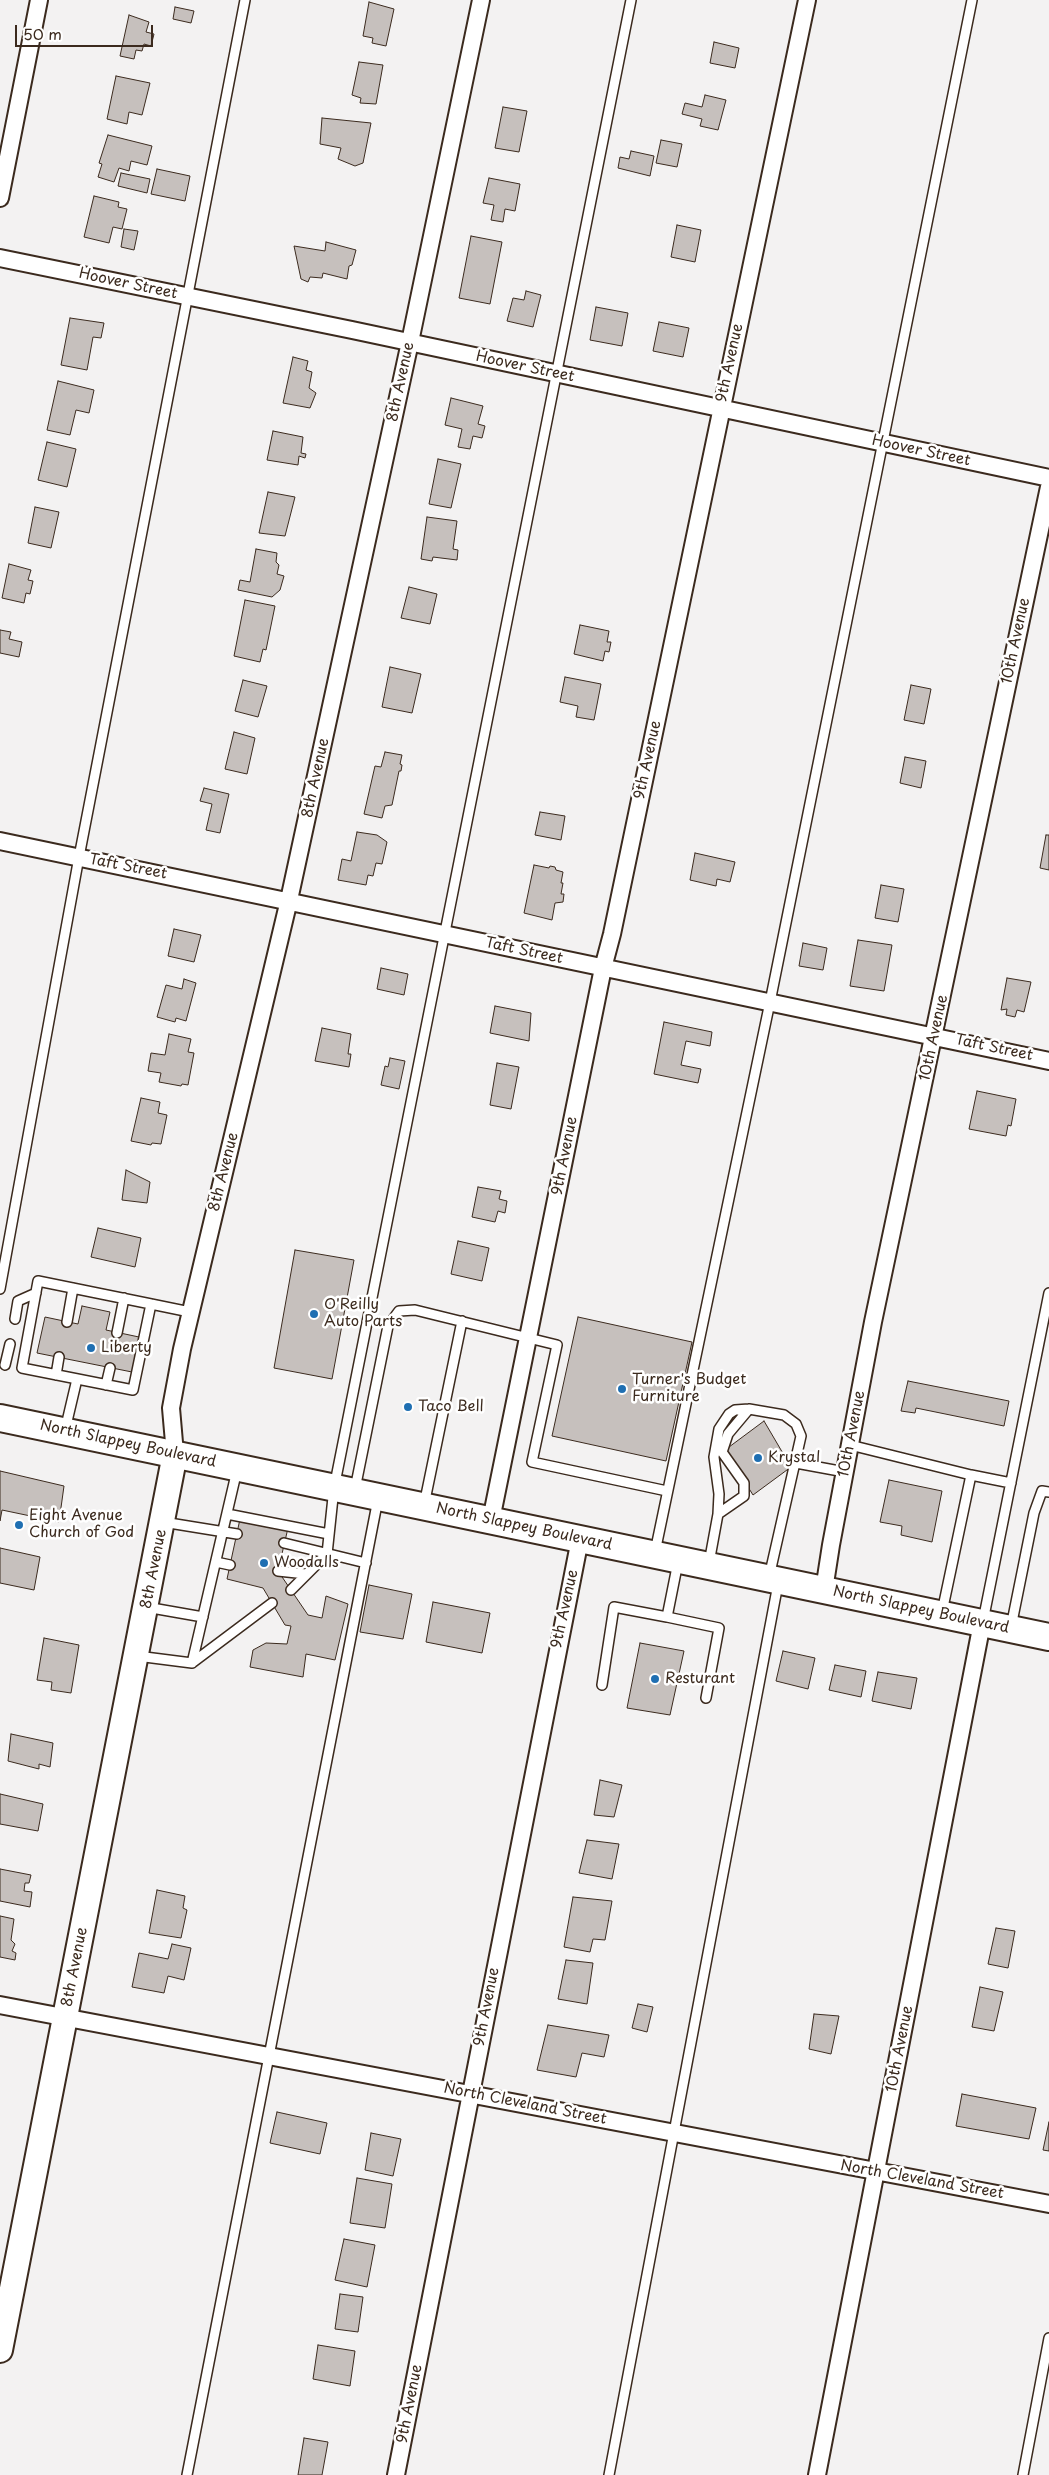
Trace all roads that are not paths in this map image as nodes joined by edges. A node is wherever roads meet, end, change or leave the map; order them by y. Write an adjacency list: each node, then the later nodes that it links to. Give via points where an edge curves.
1 (39, 0): 7 (street)
2 (245, 0): 9 (lane)
3 (481, 0): 10 (street, 8th Avenue)
4 (631, 0): 11 (lane)
5 (807, 0): 12 (street, 9th Avenue)
6 (972, 0): 13 (lane)
7 (0, 198)
8 (0, 258): 9 (street, Hoover Street)
9 (187, 296): 10 (street, Hoover Street); 17 (lane)
10 (410, 342): 11 (street, Hoover Street); 18 (street, 8th Avenue)
11 (557, 373): 12 (street, Hoover Street); 19 (lane)
12 (721, 408): 13 (street, Hoover Street); 20 (street, 9th Avenue)
13 (882, 442): 14 (street, Hoover Street); 21 (lane)
14 (1049, 478)
15 (1049, 487): 22 (street, 10th Avenue)
16 (0, 841): 17 (street, Taft Street)
17 (79, 857): 18 (street, Taft Street); 25 (lane)
18 (289, 900): 19 (street, Taft Street); 30 (street, 8th Avenue)
19 (445, 934): 20 (street, Taft Street); 55 (lane)
20 (603, 968): 21 (street, Taft Street); 35 (street, 9th Avenue)
21 (770, 1002): 22 (street, Taft Street); 54 (lane)
22 (934, 1035): 23 (street, Taft Street); 47 (street, 10th Avenue)
23 (1049, 1060)
24 (74, 1288): 26 (lane, via 38,1281); 28 (lane); 33 (lane)
25 (0, 1289)
26 (36, 1293): 31 (lane, via 18,1301); 39 (lane)
27 (1049, 1293): 53 (lane)
28 (124, 1298): 29 (lane); 34 (lane)
29 (151, 1304): 30 (lane); 43 (lane, via 133,1390)
30 (190, 1312): 48 (street, 8th Avenue, via 171,1408)
31 (15, 1319)
32 (462, 1321): 35 (lane); 55 (lane, via 415,1310 399,1311 388,1326); 57 (lane)
33 (67, 1322)
34 (118, 1333)
35 (529, 1338): 54 (lane, via 557,1345 532,1462); 60 (street, 9th Avenue)
36 (10, 1344): 38 (lane)
37 (59, 1357): 41 (lane)
38 (2, 1365): 39 (lane)
39 (22, 1368): 41 (lane)
40 (110, 1368): 43 (lane)
41 (56, 1375): 42 (lane)
42 (77, 1379): 43 (lane); 46 (lane)
43 (106, 1385)
44 (749, 1409): 49 (lane, via 784,1415 796,1424 801,1436); 59 (lane, via 735,1410 719,1429 714,1458); 59 (lane, via 728,1434 722,1452 744,1484 744,1496)
45 (0, 1418): 46 (main road, North Slappey Boulevard)
46 (65, 1431): 48 (main road, North Slappey Boulevard)
47 (850, 1445): 51 (street, 10th Avenue); 52 (lane)
48 (175, 1454): 50 (main road, North Slappey Boulevard); 61 (street, 8th Avenue)
49 (796, 1463): 51 (lane); 75 (lane)
50 (238, 1467): 55 (main road, North Slappey Boulevard); 58 (lane)
51 (844, 1472): 77 (street, 10th Avenue)
52 (971, 1475): 53 (lane); 80 (lane)
53 (1011, 1483): 83 (lane)
54 (667, 1491): 68 (lane)
55 (356, 1492): 57 (main road, North Slappey Boulevard); 64 (lane); 70 (lane)
56 (1049, 1492): 84 (lane, via 1042,1491 1034,1513)
57 (424, 1506): 60 (main road, North Slappey Boulevard)
58 (227, 1514): 62 (lane); 64 (lane)
59 (718, 1514): 72 (lane)
60 (491, 1520): 65 (main road, North Slappey Boulevard)
61 (163, 1522): 62 (lane); 79 (street, 8th Avenue)
62 (223, 1532): 63 (lane); 69 (lane)
63 (237, 1534)
64 (329, 1534): 67 (lane)
65 (580, 1539): 68 (main road, North Slappey Boulevard); 93 (street, 9th Avenue)
66 (284, 1543): 67 (lane)
67 (327, 1554): 70 (lane); 74 (lane)
68 (666, 1557): 72 (main road, North Slappey Boulevard); 82 (lane)
69 (216, 1562): 71 (lane); 81 (lane)
70 (366, 1563): 92 (lane)
71 (230, 1565)
72 (709, 1565): 75 (main road, North Slappey Boulevard)
73 (278, 1571): 74 (lane)
74 (306, 1574): 76 (lane)
75 (774, 1579): 77 (main road, North Slappey Boulevard); 94 (lane)
76 (291, 1590)
77 (824, 1590): 80 (main road, North Slappey Boulevard)
78 (272, 1603): 87 (lane)
79 (146, 1607): 81 (lane); 86 (street, 8th Avenue)
80 (941, 1614): 83 (main road, North Slappey Boulevard)
81 (203, 1617): 87 (lane)
82 (667, 1617): 88 (lane, via 614,1607); 89 (lane, via 719,1628)
83 (982, 1623): 84 (main road, North Slappey Boulevard); 95 (street, 10th Avenue)
84 (1011, 1629): 85 (main road, North Slappey Boulevard)
85 (1049, 1637)
86 (136, 1656): 87 (lane); 91 (street, 8th Avenue)
87 (192, 1664)
88 (602, 1685)
89 (706, 1698)
90 (0, 2005): 91 (street, North Cleveland Street)
91 (65, 2018): 92 (street, North Cleveland Street); 98 (street, 8th Avenue)
92 (270, 2056): 93 (street, North Cleveland Street); 99 (lane)
93 (470, 2094): 94 (street, North Cleveland Street); 100 (street, 9th Avenue)
94 (672, 2133): 95 (street, North Cleveland Street); 101 (lane)
95 (876, 2172): 96 (street, North Cleveland Street); 102 (street, 10th Avenue)
96 (1049, 2204)
97 (1049, 2338): 103 (lane)
98 (0, 2350)
99 (187, 2475)
100 (396, 2475)
101 (609, 2475)
102 (817, 2475)
103 (1023, 2475)

